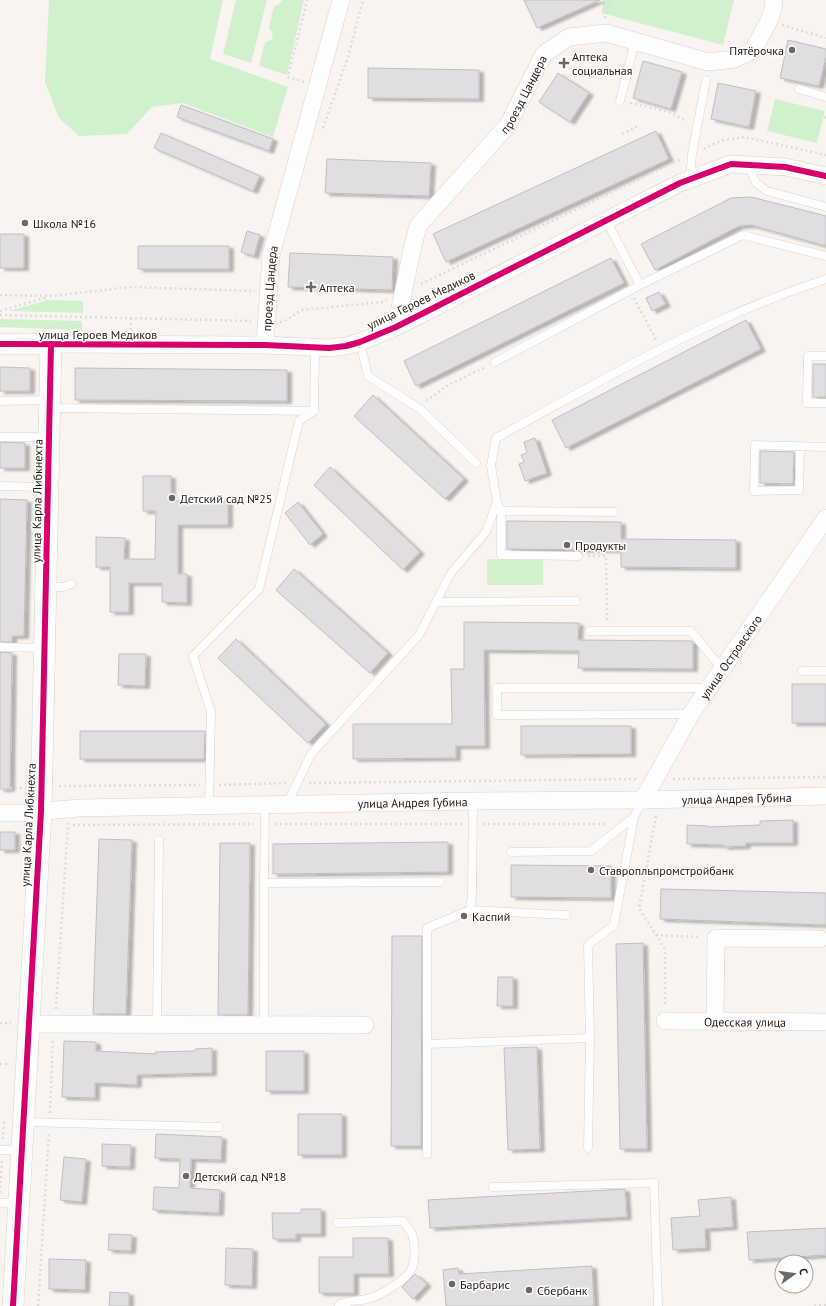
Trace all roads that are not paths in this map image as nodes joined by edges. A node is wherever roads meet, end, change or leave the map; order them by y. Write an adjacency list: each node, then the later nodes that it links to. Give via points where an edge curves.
1 (341, 0): 20 (street, проезд Цандера, via 272,251)
2 (773, 0): 3 (street, проезд Цандера, via 770,21 752,50 735,59 708,62)
3 (635, 41): 7 (lane); 16 (street, проезд Цандера, via 606,33 569,38 544,54 508,125 418,226)
4 (706, 80): 10 (lane, via 692,154)
5 (800, 89): 6 (lane)
6 (826, 97)
7 (620, 101)
8 (748, 165): 9 (street, улица Героев Медиков, via 786,167); 10 (street, улица Героев Медиков, via 730,164); 11 (lane, via 756,183 767,191)
9 (826, 176)
10 (690, 179): 12 (street, улица Героев Медиков)
11 (826, 206)
12 (606, 220): 15 (lane); 16 (street, улица Героев Медиков)
13 (826, 256): 15 (lane, via 742,235)
14 (826, 279): 35 (lane, via 719,321 496,438 491,466)
15 (640, 285): 23 (lane)
16 (396, 327): 17 (street, улица Героев Медиков)
17 (360, 342): 21 (street, улица Героев Медиков, via 329,348); 32 (lane, via 368,376 418,408)
18 (0, 344): 19 (street, улица Героев Медиков)
19 (51, 344): 20 (street, улица Героев Медиков); 26 (street, улица Карла Либкнехта)
20 (265, 345): 21 (street, улица Героев Медиков)
21 (315, 347): 27 (lane)
22 (826, 356): 25 (lane, via 808,356 807,403)
23 (495, 362)
24 (0, 401): 26 (lane)
25 (826, 403)
26 (50, 404): 27 (lane); 29 (street, улица Карла Либкнехта)
27 (314, 411): 57 (lane, via 299,421 259,589 193,656 211,712)
28 (0, 437): 29 (lane)
29 (49, 437): 34 (street, улица Карла Либкнехта)
30 (800, 446): 30 (lane, via 799,490 754,491 755,445); 31 (lane)
31 (826, 447)
32 (476, 462)
33 (0, 486): 34 (lane)
34 (48, 487): 41 (street, улица Карла Либкнехта)
35 (497, 502): 36 (lane); 43 (lane, via 486,532 451,573)
36 (501, 511): 37 (lane); 39 (lane, via 501,555)
37 (614, 512)
38 (824, 523): 47 (street, улица Островского)
39 (578, 556)
40 (71, 584): 41 (lane, via 63,587)
41 (46, 587): 46 (street, улица Карла Либкнехта)
42 (576, 601): 43 (lane)
43 (436, 602): 55 (lane, via 419,636 311,754)
44 (590, 631): 47 (lane, via 691,631)
45 (0, 647): 46 (lane)
46 (45, 648): 59 (street, улица Карла Либкнехта, via 30,785)
47 (722, 669): 50 (street, улица Островского)
48 (802, 671): 49 (lane)
49 (826, 671)
50 (709, 688): 51 (street, улица Островского); 51 (lane, via 497,688 497,715)
51 (691, 714): 53 (street, улица Островского)
52 (826, 796): 53 (street, улица Андрея Губина)
53 (643, 800): 54 (street, улица Андрея Губина); 60 (lane)
54 (473, 801): 55 (street, улица Андрея Губина); 65 (lane)
55 (287, 804): 56 (street, улица Андрея Губина)
56 (265, 805): 57 (street, улица Андрея Губина); 64 (lane)
57 (209, 806): 59 (street, улица Андрея Губина, via 69,808)
58 (0, 813): 59 (street, улица Андрея Губина)
59 (35, 817): 74 (street, улица Карла Либкнехта)
60 (634, 817): 62 (lane, via 591,851); 75 (lane, via 614,925 588,944)
61 (159, 840): 71 (lane)
62 (511, 852)
63 (440, 882): 64 (lane)
64 (264, 884): 72 (lane)
65 (470, 910): 66 (lane); 76 (lane, via 427,928)
66 (566, 916)
67 (820, 939): 69 (street, via 716,938)
68 (665, 1021): 69 (street, Одесская улица)
69 (715, 1021): 70 (street, Одесская улица)
70 (826, 1022)
71 (157, 1024): 72 (street); 74 (street)
72 (264, 1025): 73 (street)
73 (366, 1025)
74 (19, 1026): 77 (street, улица Карла Либкнехта)
75 (590, 1038): 76 (lane); 79 (lane)
76 (427, 1044): 81 (lane)
77 (14, 1120): 78 (lane); 80 (street, улица Карла Либкнехта)
78 (219, 1127)
79 (588, 1148)
80 (8, 1150): 83 (street, улица Карла Либкнехта)
81 (427, 1154)
82 (493, 1187): 87 (lane, via 654,1183)
83 (6, 1200): 85 (street, улица Карла Либкнехта)
84 (337, 1224): 86 (lane, via 403,1221 412,1234 415,1254 412,1269 397,1284 383,1293)
85 (13, 1306)
86 (339, 1306)
87 (658, 1306)

